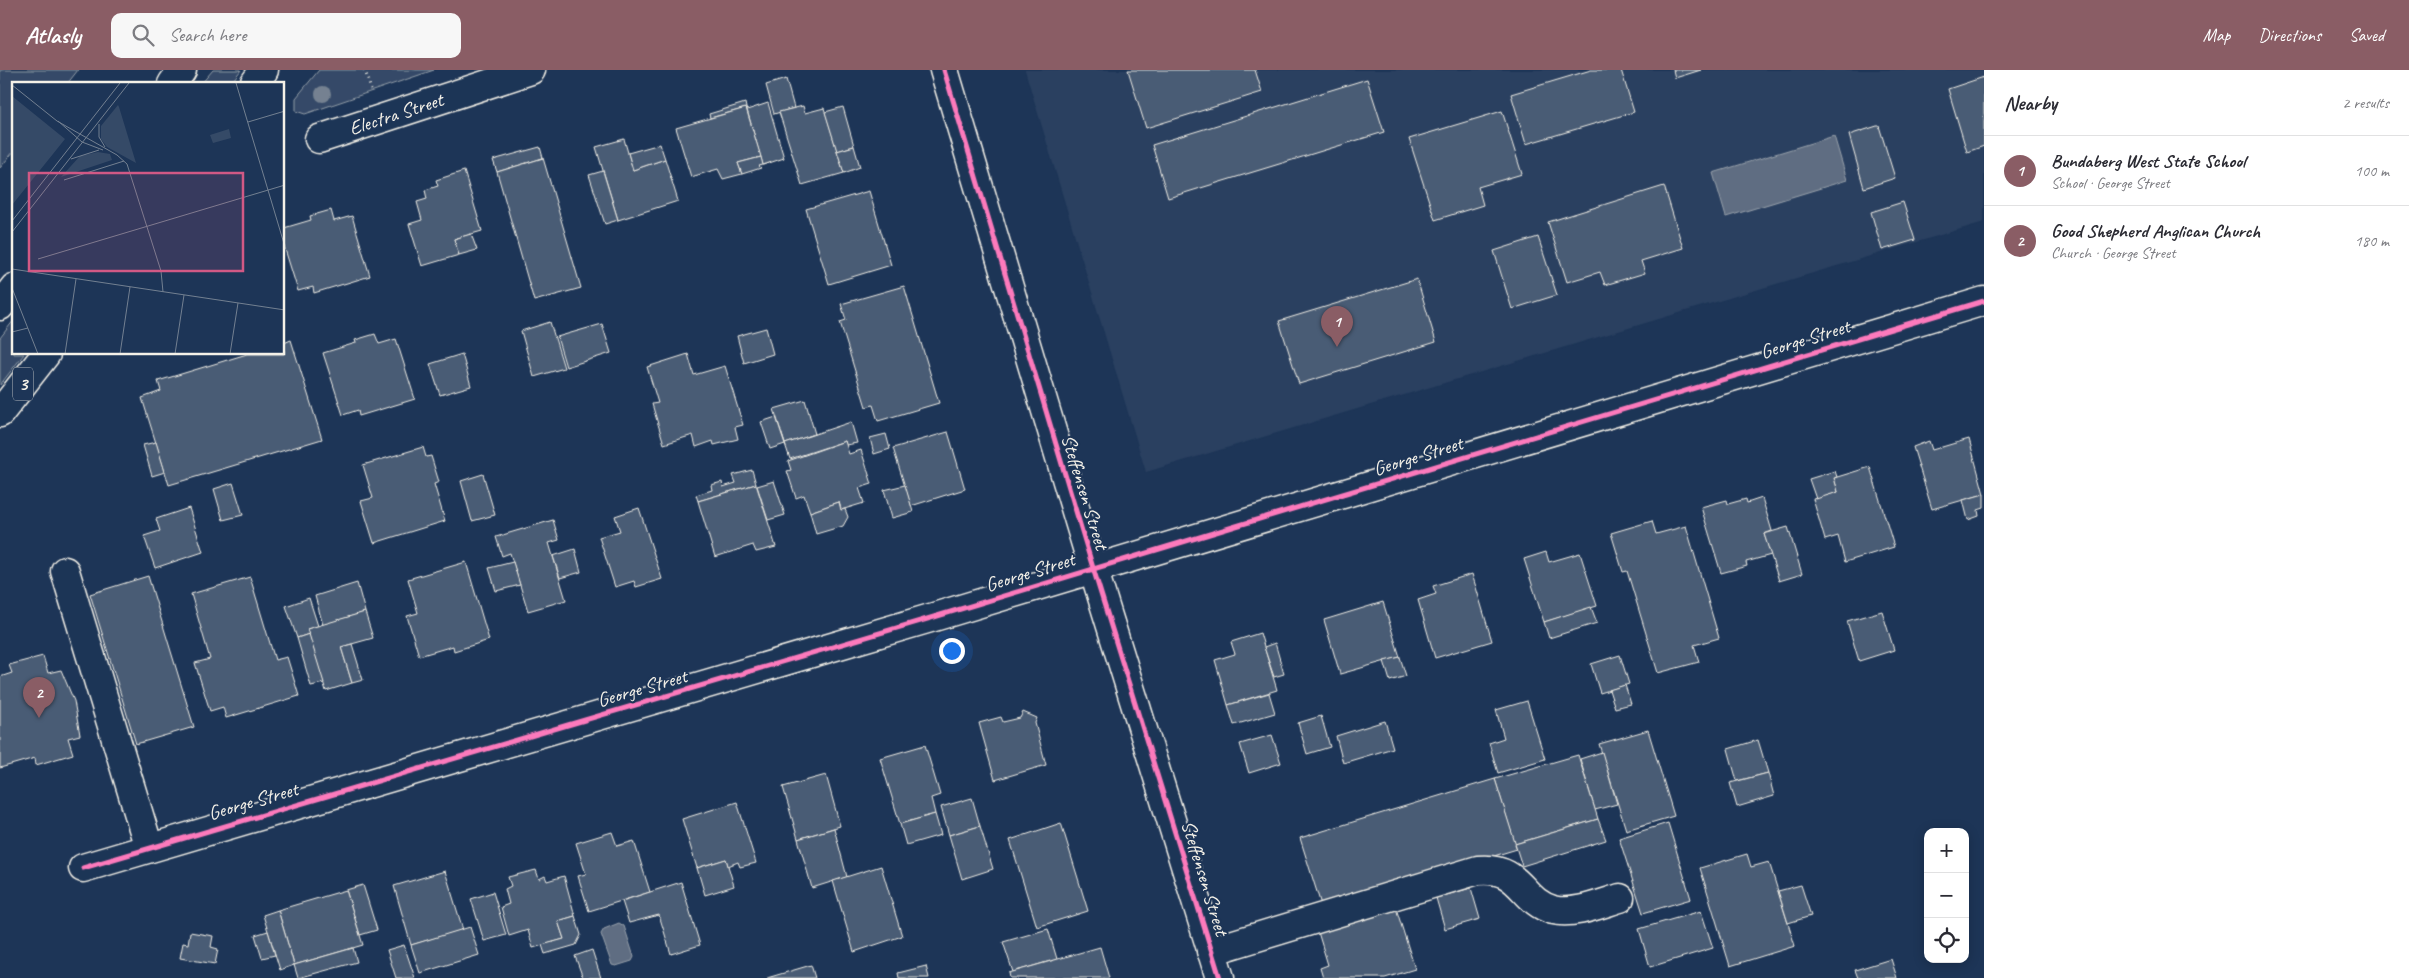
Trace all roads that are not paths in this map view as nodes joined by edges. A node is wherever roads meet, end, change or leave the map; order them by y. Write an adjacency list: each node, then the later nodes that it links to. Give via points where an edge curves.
1 (182, 70): 5 (main road)
2 (264, 70): 6 (main road)
3 (531, 70): 7 (main road, Electra Street)
4 (944, 70): 13 (main road, Steffensen Street)
5 (173, 82)
6 (255, 82)
7 (319, 139)
8 (12, 291): 10 (main road)
9 (1984, 302): 13 (main road, George Street)
10 (0, 306)
11 (45, 355): 12 (main road, 3)
12 (0, 414)
13 (1093, 568): 15 (main road, George Street); 18 (main road, Steffensen Street)
14 (64, 571): 15 (main road)
15 (149, 848): 16 (main road, George Street)
16 (83, 868)
17 (1620, 898): 18 (main road, via 1581,909 1554,910 1543,906 1502,871 1478,870)
18 (1212, 951): 19 (main road, Steffensen Street)
19 (1220, 978)

